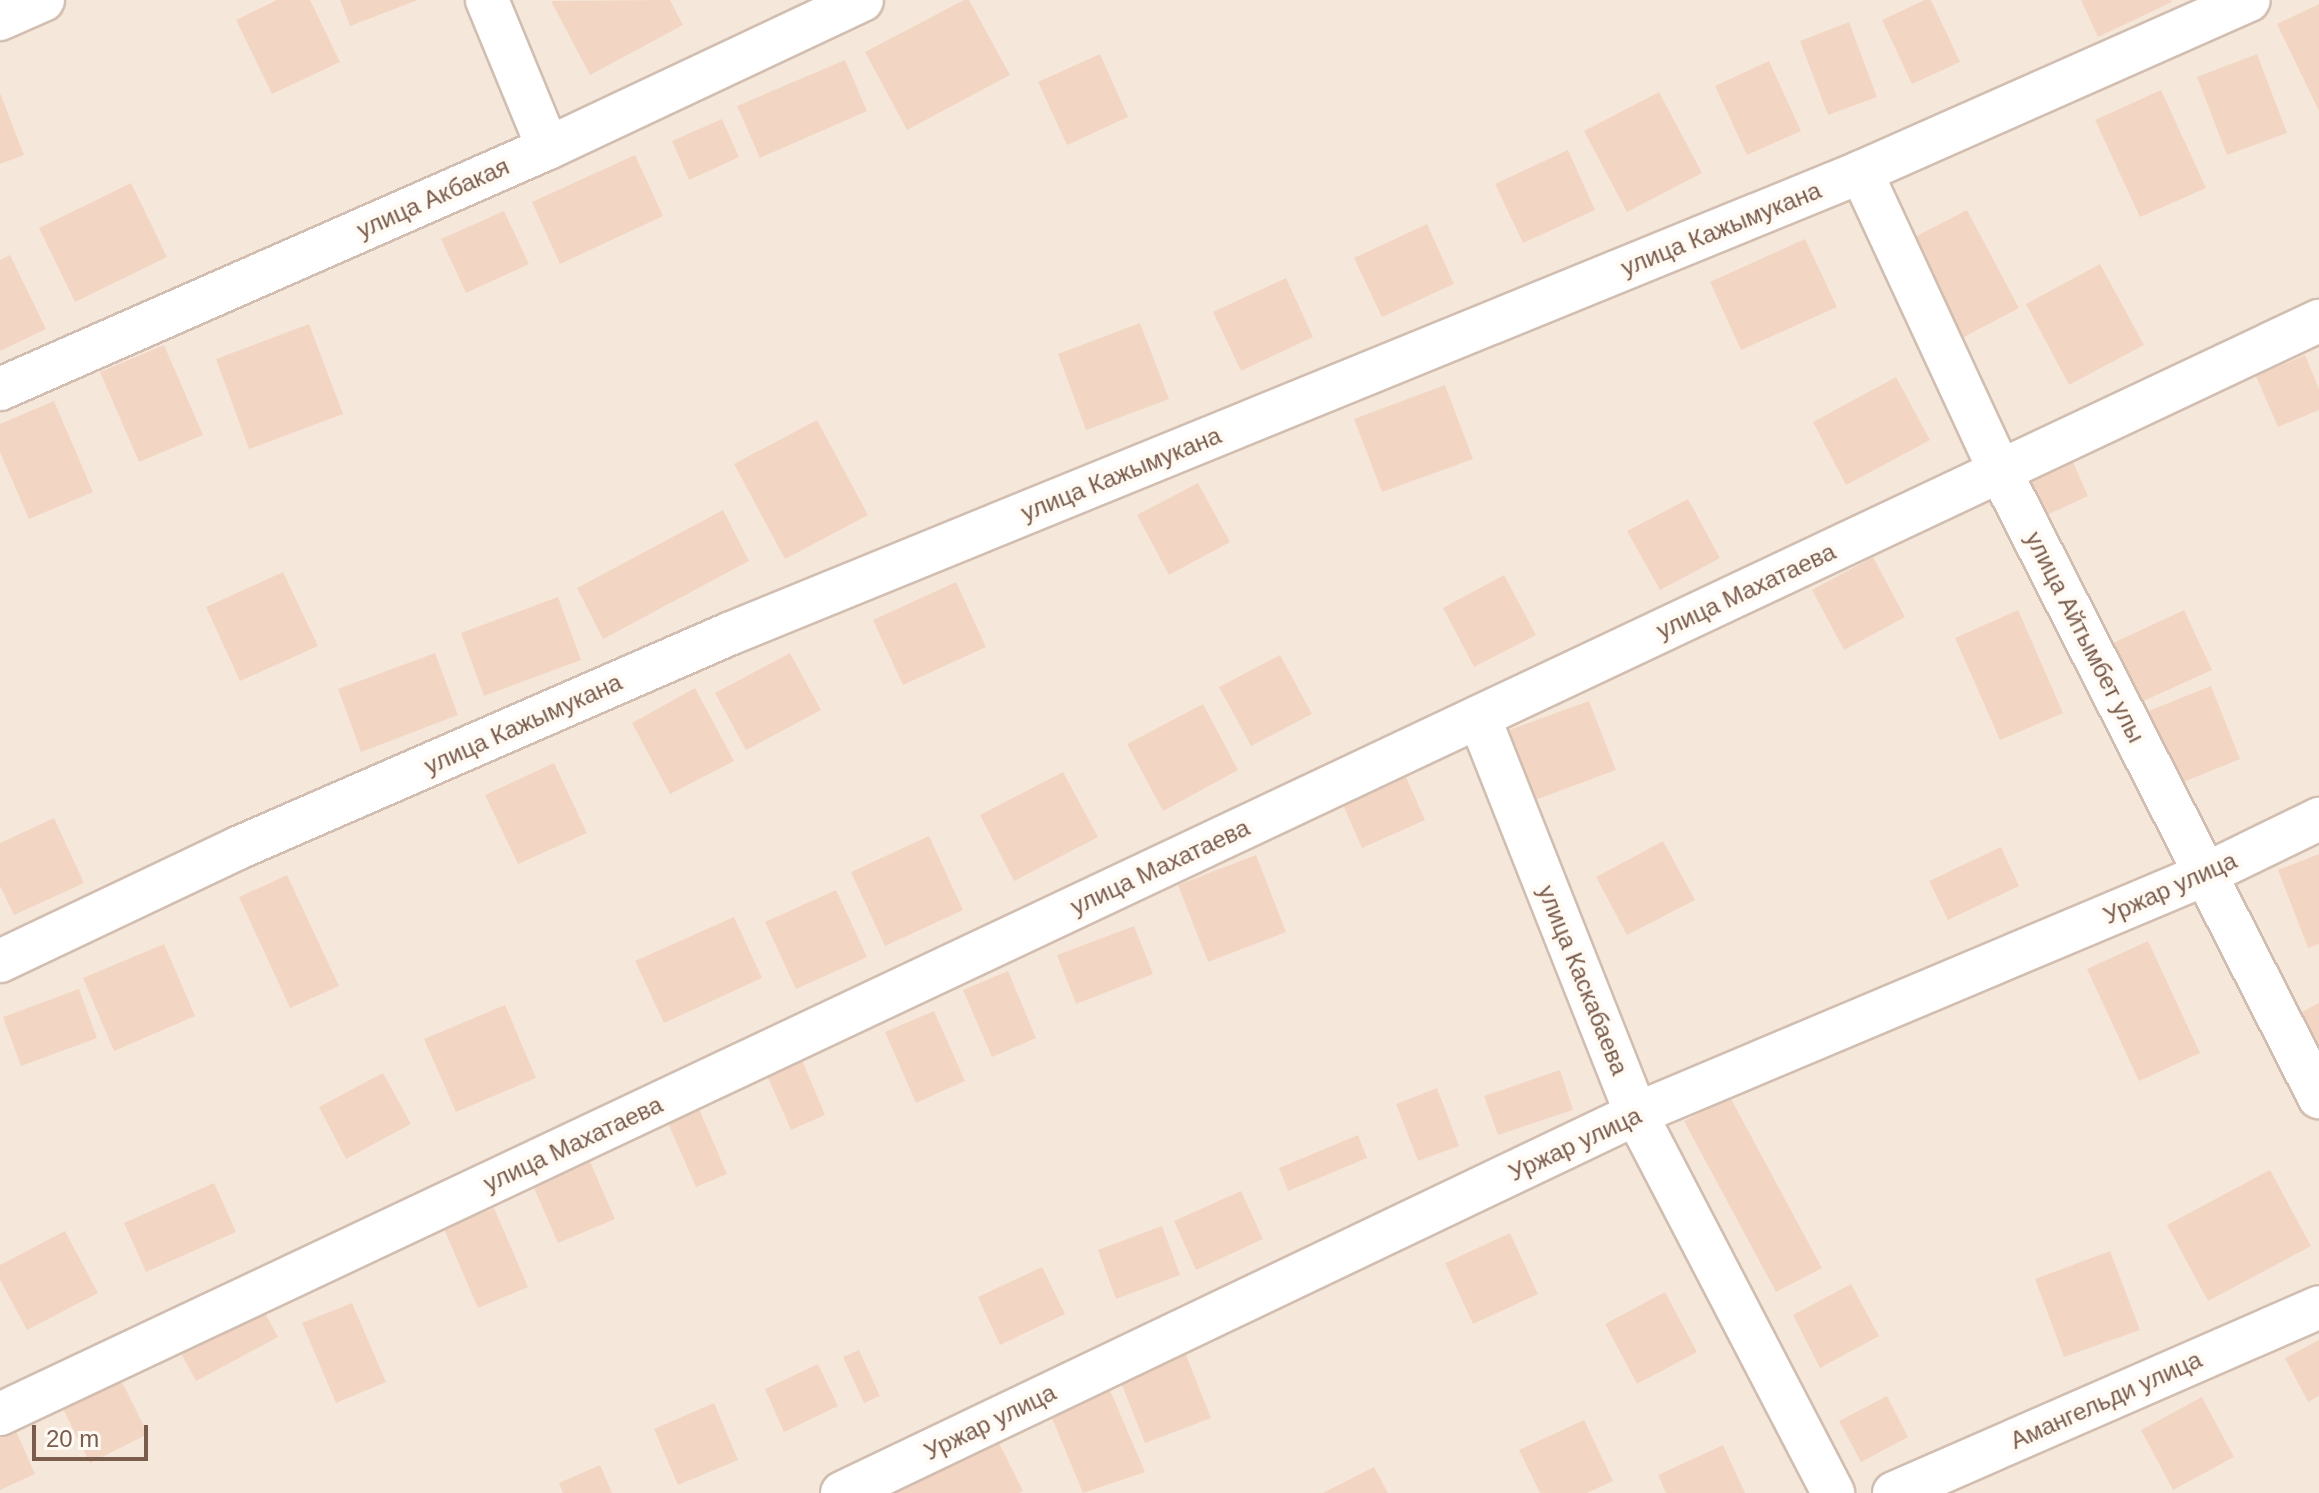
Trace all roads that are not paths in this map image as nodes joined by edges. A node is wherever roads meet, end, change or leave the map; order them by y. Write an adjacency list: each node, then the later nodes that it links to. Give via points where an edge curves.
1 (43, 0): 5 (street)
2 (487, 0): 6 (street)
3 (862, 0): 6 (street, улица Акбакая)
4 (2249, 0): 7 (street, улица Кажымукана)
5 (0, 19)
6 (548, 148): 9 (street, улица Акбакая)
7 (1861, 172): 10 (street, улица Айтымбет улы); 14 (street, улица Кажымукана, via 729,634 238,848)
8 (2319, 321): 10 (street, улица Махатаева)
9 (0, 389)
10 (2000, 471): 11 (street, улица Махатаева); 13 (street, улица Айтымбет улы)
11 (1479, 717): 16 (street, улица Каскабаева); 18 (street, улица Махатаева)
12 (2319, 819): 13 (street, Уржар улица)
13 (2206, 874): 15 (street, улица Айтымбет улы); 16 (street, Уржар улица)
14 (0, 961)
15 (2319, 1097)
16 (1636, 1114): 19 (street, Уржар улица); 20 (street, улица Каскабаева)
17 (2319, 1307): 21 (street, Амангельди улица)
18 (0, 1414)
19 (842, 1493)
20 (1833, 1493)
21 (1894, 1493)

